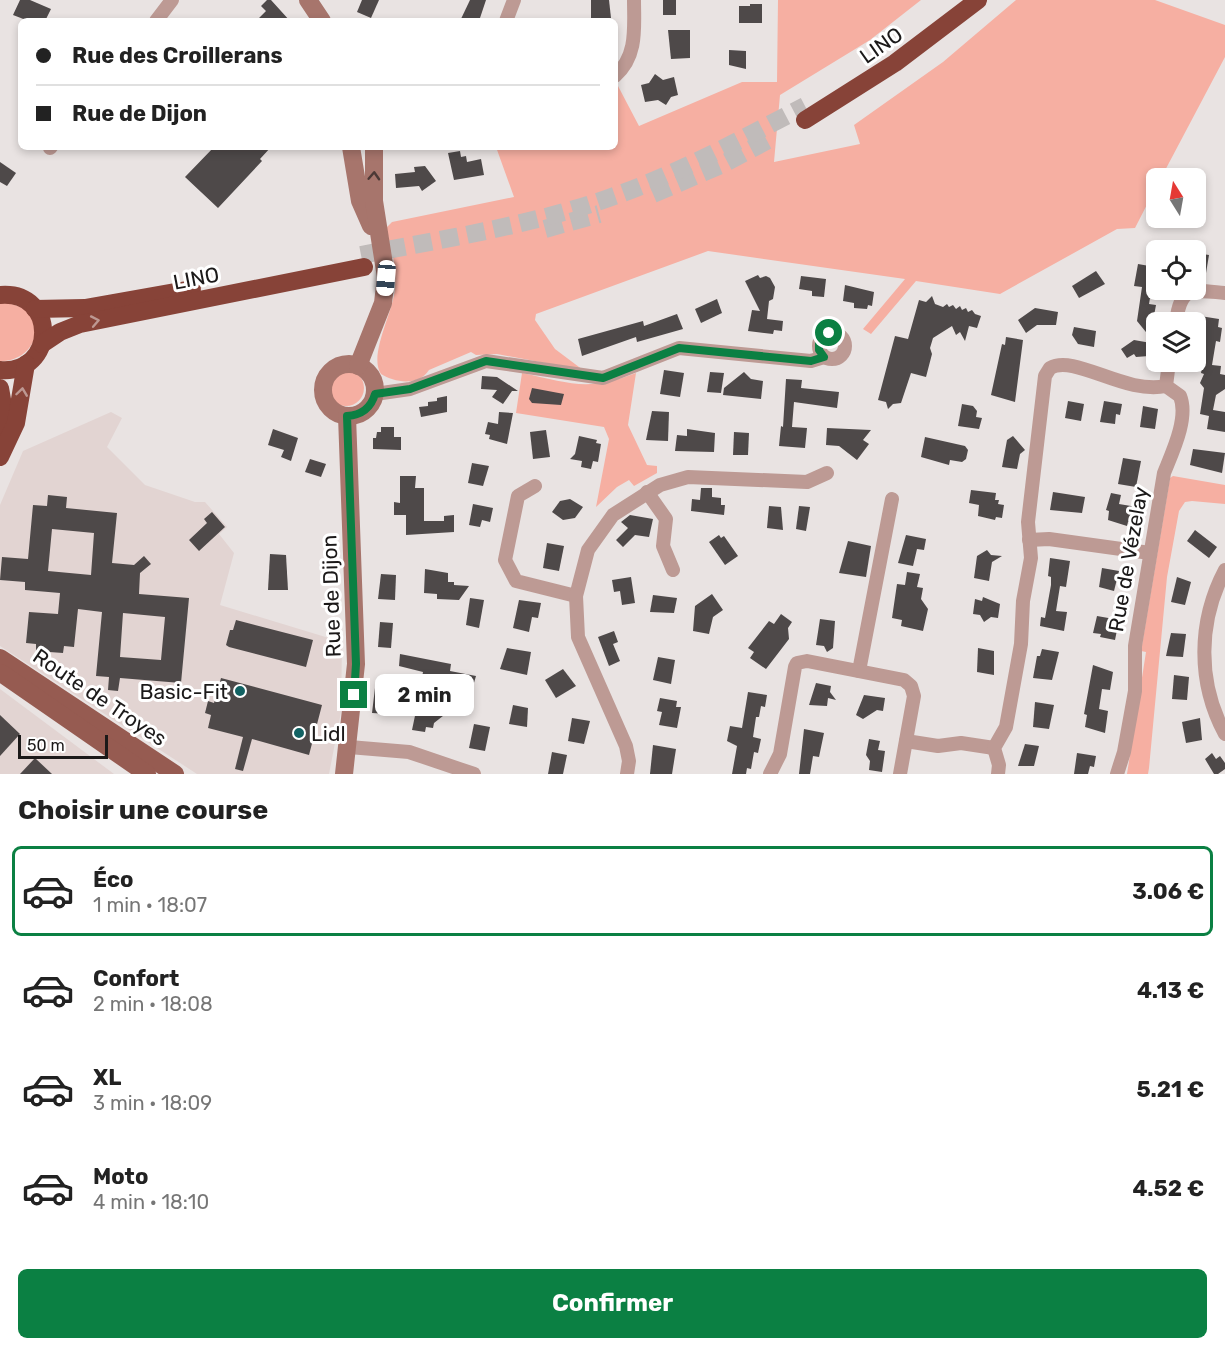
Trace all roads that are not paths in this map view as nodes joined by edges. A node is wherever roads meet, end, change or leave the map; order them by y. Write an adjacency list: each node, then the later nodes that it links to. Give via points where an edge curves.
1 (172, 0): 7 (street)
2 (309, 0): 8 (street)
3 (514, 0): 9 (street)
4 (634, 0): 10 (street, via 633,48)
5 (959, 0): 6 (highway, LINO, via 805,113 903,58)
6 (978, 0)
7 (158, 18)
8 (320, 18)
9 (507, 18)
10 (618, 73)
11 (352, 150): 13 (street, via 360,201)
12 (374, 150): 13 (street, one-way to 12, via 374,201)
13 (381, 246): 21 (street, via 386,278 383,303)
14 (1225, 293): 17 (street, via 1188,292 1179,302)
15 (0, 295): 16 (highway, LINO, via 20,297)
16 (35, 309): 18 (highway, via 43,326); 18 (highway, LINO, one-way to 16, via 80,324 363,261 70,310)
17 (1178, 312)
18 (42, 344): 20 (highway, LINO)
19 (824, 357): 26 (street, via 811,361 679,348 603,378 486,361 410,389)
20 (27, 364): 22 (highway); 29 (highway, one-way to 20, via 16,423)
21 (358, 366): 26 (street, via 371,377); 27 (street, via 340,366 324,385 326,402)
22 (0, 370)
23 (1168, 372): 24 (street)
24 (1166, 386): 34 (street, via 1146,389 1118,383 1085,369 1062,364 1050,368 1033,475); 35 (street, Rue de Vézelay, via 1179,393 1182,405 1176,450 1164,473)
25 (0, 387): 28 (highway, via 4,404)
26 (375, 394): 27 (street, via 368,408)
27 (347, 416): 44 (street, Rue de Dijon, via 356,664)
28 (0, 429)
29 (0, 457)
30 (827, 473): 32 (street, via 807,482 688,477)
31 (535, 486): 38 (street, via 518,496 505,560 516,581)
32 (647, 492): 36 (street, via 666,519 663,546); 38 (street, via 614,515 588,550)
33 (892, 499): 40 (street)
34 (1029, 540): 35 (street, via 1049,539); 45 (street, via 1021,644 1006,727)
35 (1150, 553): 54 (street, Rue de Vézelay, via 1135,650 1136,686)
36 (673, 570)
37 (1225, 570): 42 (street, via 1208,612 1204,653 1209,693)
38 (576, 596): 50 (street, via 578,637 626,746)
39 (0, 657): 47 (main road, Route de Troyes)
40 (859, 671): 43 (street, via 904,680 913,689); 51 (street, via 807,661 797,663 780,754)
41 (0, 672): 46 (main road)
42 (1225, 734)
43 (906, 741): 45 (street, via 938,746 961,742); 52 (street)
44 (349, 747): 48 (street, Rue de Dijon); 49 (street, via 409,752)
45 (994, 748): 53 (street)
46 (147, 774)
47 (175, 774)
48 (344, 774)
49 (474, 774)
50 (627, 774)
51 (770, 774)
52 (900, 774)
53 (998, 774)
54 (1117, 774)

